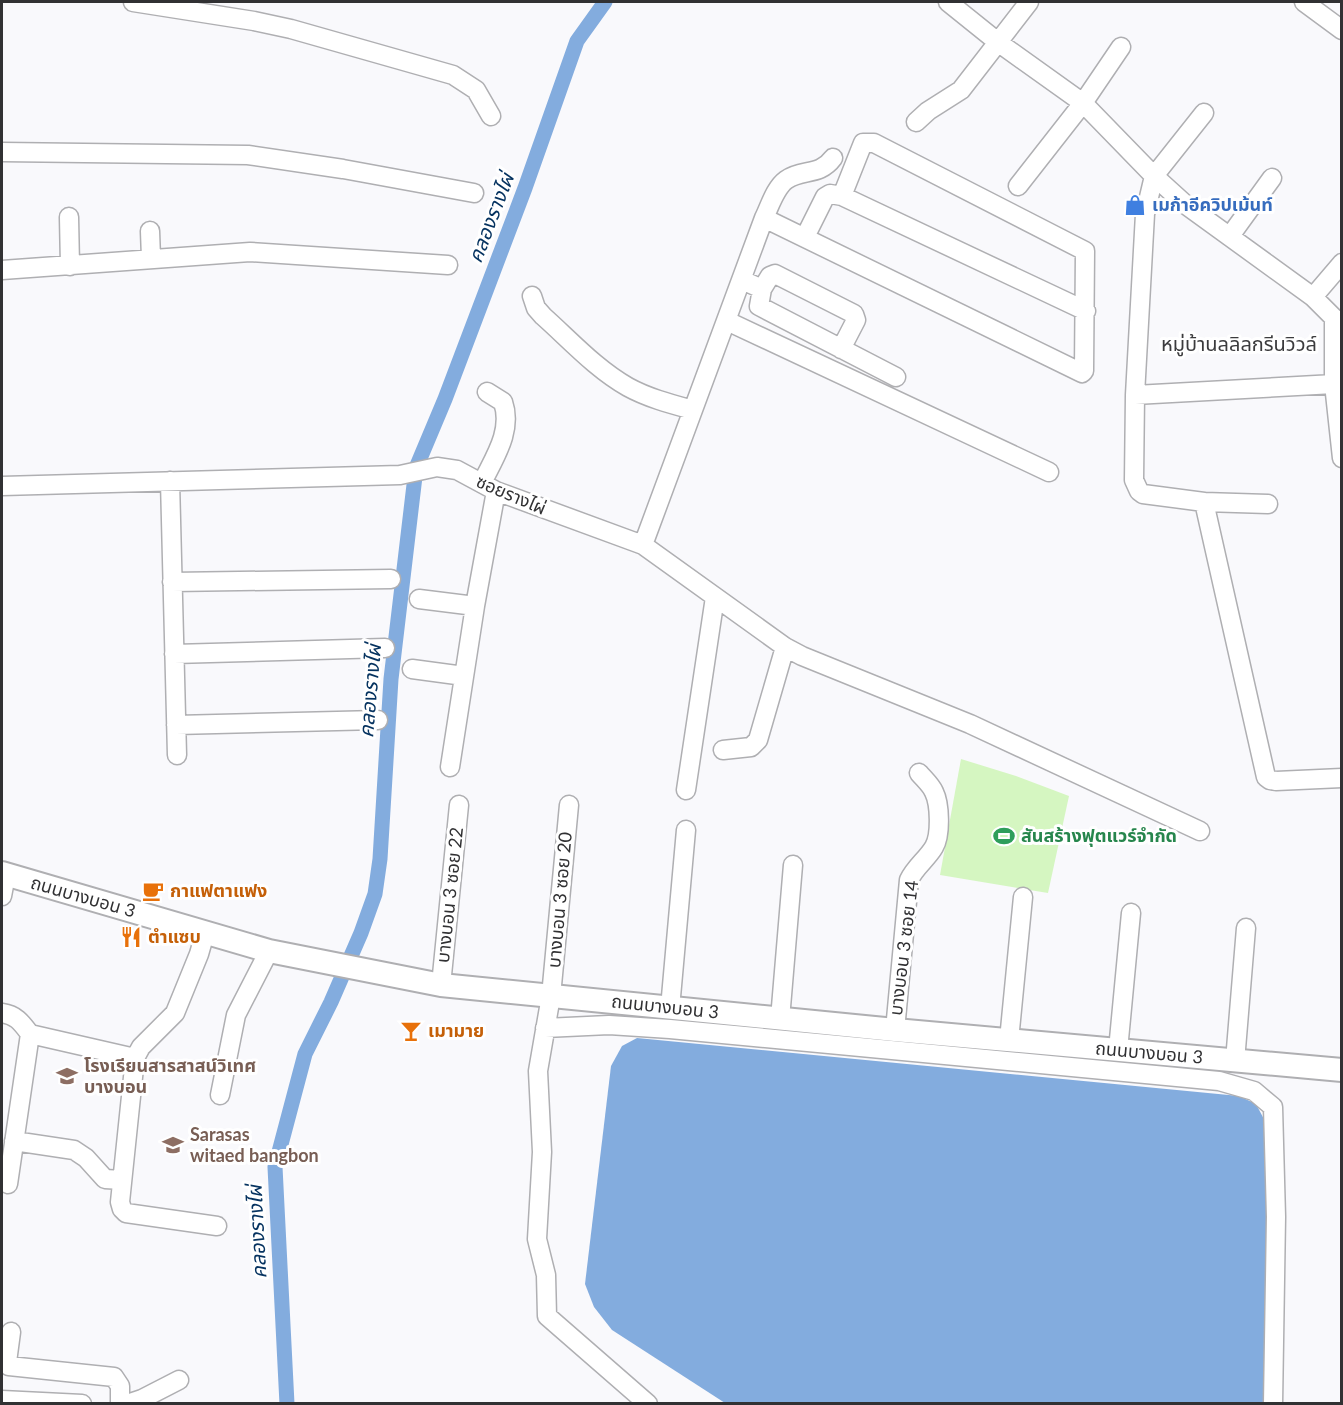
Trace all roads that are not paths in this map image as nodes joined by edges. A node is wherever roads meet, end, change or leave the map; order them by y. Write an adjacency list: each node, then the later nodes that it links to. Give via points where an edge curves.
1 (133, 2): 10 (street, via 254,21 453,75 476,90)
2 (948, 2): 6 (street)
3 (1029, 2): 6 (street)
4 (1304, 2): 5 (street)
5 (1341, 30)
6 (999, 43): 8 (street); 11 (street, via 961,90)
7 (1121, 47): 8 (street)
8 (1083, 103): 14 (street); 16 (street)
9 (1204, 112): 14 (street)
10 (491, 116)
11 (916, 122)
12 (2, 152): 17 (street, via 248,154)
13 (833, 158): 20 (street, via 817,171 784,181)
14 (1154, 176): 22 (street); 40 (street, via 1145,214)
15 (1272, 178): 22 (street)
16 (1018, 186)
17 (474, 193)
18 (842, 196): 23 (street, via 825,197); 33 (street); 33 (street, via 863,143 874,143 1085,251)
19 (69, 217): 27 (street)
20 (764, 218): 23 (street); 29 (street)
21 (150, 231): 24 (street)
22 (1230, 236): 32 (street)
23 (805, 237): 33 (street, via 1082,373)
24 (151, 258): 26 (street, via 250,252); 27 (street)
25 (1341, 263): 32 (street)
26 (448, 265)
27 (70, 266): 28 (street)
28 (2, 270)
29 (742, 280): 30 (street); 35 (street)
30 (762, 290): 36 (street, via 759,306); 36 (street, via 774,274 854,314 856,320)
31 (532, 296): 41 (street, via 543,316 610,376 649,396)
32 (1313, 297): 34 (street)
33 (1086, 311)
34 (1338, 320): 38 (street)
35 (727, 321): 41 (street); 43 (street)
36 (841, 349): 37 (street)
37 (896, 377)
38 (1334, 384): 40 (street); 42 (street)
39 (487, 392): 46 (street, via 503,402 507,421)
40 (1136, 395): 47 (street, via 1134,480 1138,491)
41 (693, 410): 49 (street)
42 (1341, 458)
43 (1049, 472)
44 (170, 481): 45 (street, ซอยรางไผ่); 46 (street, ซอยรางไผ่, via 400,475 437,467 457,470); 51 (street)
45 (2, 486)
46 (489, 487): 49 (street, ซอยรางไผ่); 54 (street)
47 (1204, 502): 48 (street); 66 (street, via 1266,777 1276,781)
48 (1268, 504)
49 (643, 545): 52 (street, ซอยรางไผ่)
50 (391, 579): 51 (street)
51 (172, 582): 57 (street)
52 (715, 597): 56 (street, ซอยรางไผ่); 67 (street)
53 (419, 599): 54 (street)
54 (475, 606): 59 (street)
55 (385, 648): 57 (street)
56 (785, 648): 62 (street, via 758,740 751,747); 71 (street, ซอยรางไผ่, via 970,724)
57 (174, 654): 61 (street)
58 (412, 669): 59 (street)
59 (464, 676): 64 (street)
60 (378, 720): 61 (street)
61 (176, 725): 63 (street)
62 (723, 750)
63 (177, 755)
64 (450, 768)
65 (919, 774): 85 (street, บางบอน 3 ซอย 14, via 934,792 939,817 935,846 909,880)
66 (1341, 777)
67 (686, 790)
68 (459, 805): 79 (street, บางบอน 3 ซอย 22)
69 (569, 805): 80 (street, บางบอน 3 ซอย 20)
70 (686, 830): 81 (street)
71 (1200, 831)
72 (793, 865): 83 (street)
73 (3, 881): 77 (main road, ถนนบางบอน 3)
74 (1023, 897): 87 (street)
75 (1131, 913): 88 (street)
76 (1246, 928): 90 (street)
77 (205, 933): 78 (main road, ถนนบางบอน 3); 89 (street, via 175,1012)
78 (269, 951): 79 (main road, ถนนบางบอน 3); 92 (street, via 236,1015)
79 (441, 985): 80 (main road, ถนนบางบอน 3)
80 (551, 996): 81 (main road, ถนนบางบอน 3); 84 (street, บางบอน 3 ซอย 20)
81 (670, 1008): 83 (main road, ถนนบางบอน 3)
82 (2, 1013): 86 (street, via 11,1014)
83 (780, 1019): 85 (main road, ถนนบางบอน 3)
84 (546, 1028): 103 (street, บางบอน 3 ซอย 20, via 538,1071 542,1152 537,1239 546,1275 547,1316); 104 (street, via 609,1025 670,1029 1219,1081 1254,1091 1273,1107)
85 (895, 1030): 87 (main road, ถนนบางบอน 3)
86 (30, 1034): 89 (street); 93 (street)
87 (1009, 1040): 88 (main road, ถนนบางบอน 3)
88 (1118, 1050): 90 (main road, ถนนบางบอน 3)
89 (135, 1058): 94 (street)
90 (1235, 1061): 91 (main road, ถนนบางบอน 3)
91 (1341, 1070)
92 (220, 1095)
93 (14, 1141): 94 (street, via 74,1150 105,1179); 95 (street)
94 (122, 1180): 96 (street, via 120,1202 126,1213)
95 (8, 1184)
96 (217, 1226)
97 (11, 1332): 101 (street, via 9,1366 114,1377 120,1386)
98 (179, 1380): 102 (street)
99 (2, 1400): 100 (street)
100 (82, 1404)
101 (120, 1404)
102 (127, 1404)
103 (648, 1404)
104 (1274, 1404)

